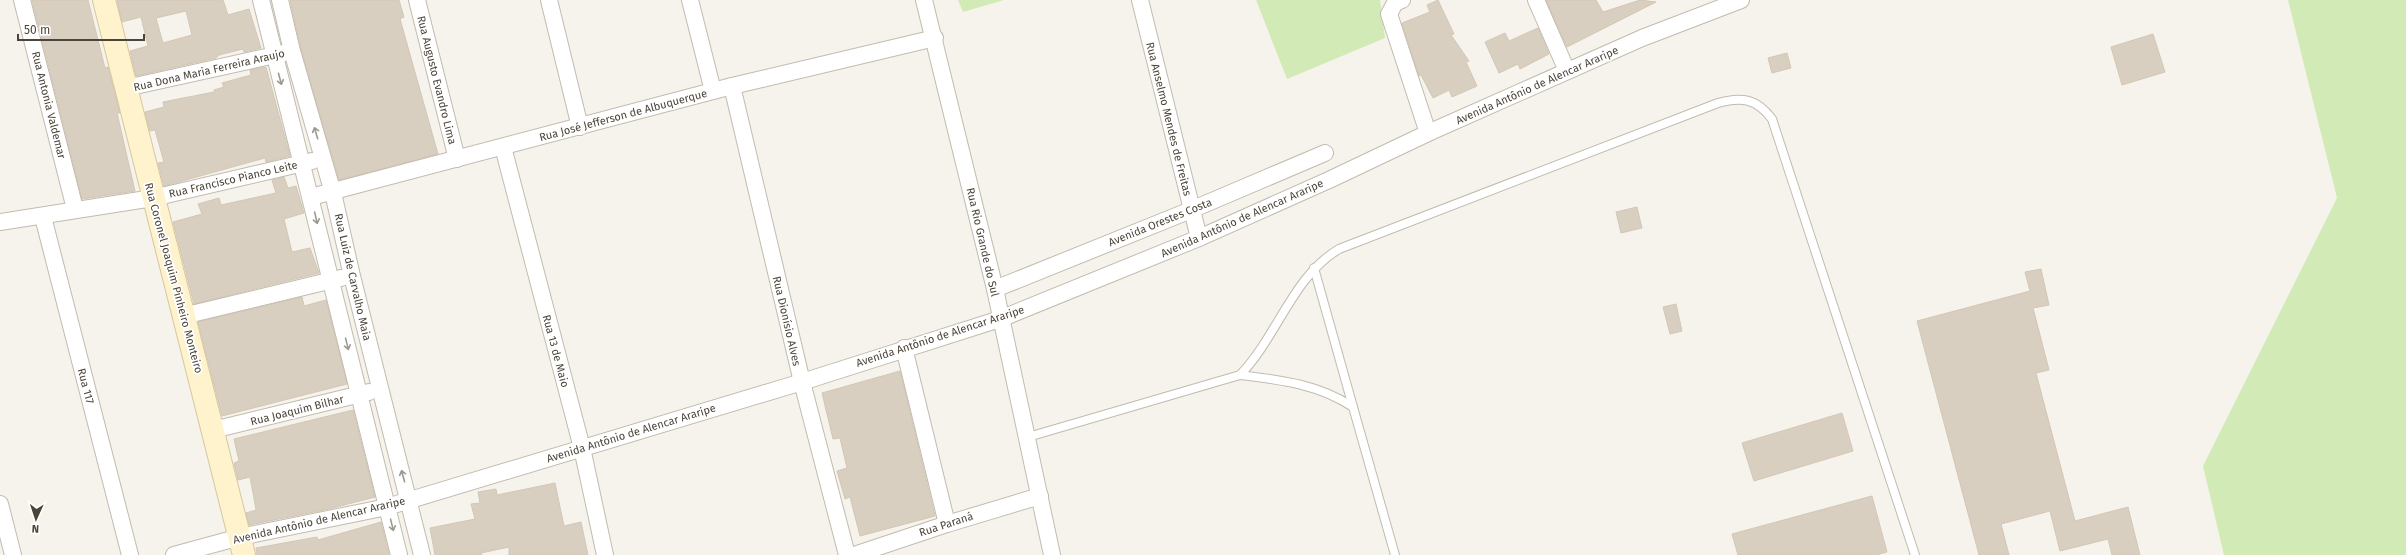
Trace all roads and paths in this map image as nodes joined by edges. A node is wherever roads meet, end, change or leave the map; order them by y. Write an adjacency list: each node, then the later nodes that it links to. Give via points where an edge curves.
1 (22, 0): 30 (street, Rua Antonia Valdemar)
2 (104, 0): 18 (street, Rua Coronel Joaquim Pinheiro Monteiro)
3 (261, 0): 15 (street, Rua Luiz de Carvalho Maia)
4 (280, 0): 14 (street, Rua Luiz de Carvalho Maia)
5 (417, 0): 25 (street, Rua Augusto Evandro Lima)
6 (548, 0): 20 (street)
7 (690, 0): 19 (street)
8 (924, 0): 13 (street, Rua Rio Grande do Sul)
9 (1140, 0): 31 (street, Rua Anselmo Mendes de Freitas)
10 (1536, 0): 16 (street)
11 (1741, 0): 16 (street, Avenida Antônio de Alencar Araripe, via 1696,16)
12 (1398, 2): 21 (street, via 1389,14)
13 (935, 38): 17 (street, Rua José Jefferson de Albuquerque); 38 (street, Rua Rio Grande do Sul)
14 (292, 51): 15 (street, Rua Dona Maria Ferreira Araujo); 24 (street, Rua Luiz de Carvalho Maia, one-way to 14)
15 (274, 55): 18 (street, Rua Dona Maria Ferreira Araujo); 26 (street, Rua Luiz de Carvalho Maia, one-way to 26)
16 (1567, 71): 21 (street, Avenida Antônio de Alencar Araripe)
17 (732, 86): 19 (street, Rua José Jefferson de Albuquerque); 43 (street, Rua Dionísio Alves)
18 (126, 88): 29 (street, Rua Coronel Joaquim Pinheiro Monteiro)
19 (714, 91): 20 (street, Rua José Jefferson de Albuquerque)
20 (580, 127): 22 (street, Rua José Jefferson de Albuquerque)
21 (1428, 133): 34 (street, Avenida Antônio de Alencar Araripe)
22 (503, 148): 25 (street, Rua José Jefferson de Albuquerque); 49 (street, Rua 13 de Maio)
23 (1325, 153): 31 (street, Avenida Orestes Costa)
24 (323, 159): 26 (street, Rua Francisco Pianco Leite); 27 (street, Rua Luiz de Carvalho Maia)
25 (457, 159): 27 (street, Rua José Jefferson de Albuquerque)
26 (302, 163): 28 (street, Rua Luiz de Carvalho Maia); 29 (street, Rua Francisco Pianco Leite)
27 (333, 193): 28 (street, Rua José Jefferson de Albuquerque); 36 (street, Rua Luiz de Carvalho Maia)
28 (311, 197): 37 (street, Rua Luiz de Carvalho Maia, one-way to 37)
29 (152, 198): 30 (street, Rua Francisco Pianco Leite); 39 (street, Rua Coronel Joaquim Pinheiro Monteiro)
30 (75, 209): 32 (street, Rua Francisco Pianco Leite)
31 (1191, 210): 34 (street, Rua Anselmo Mendes de Freitas); 38 (street, Avenida Orestes Costa)
32 (43, 217): 33 (street, Rua Francisco Pianco Leite); 57 (street, Rua 117)
33 (0, 222)
34 (1199, 238): 40 (street, Avenida Antônio de Alencar Araripe)
35 (1314, 268): 42 (lane, via 1260,353); 46 (lane); 66 (lane, via 1339,249 1718,103 1742,98 1754,101 1765,110 1775,128)
36 (352, 276): 37 (street); 44 (street, Rua Luiz de Carvalho Maia)
37 (331, 281): 39 (street); 45 (street, Rua Luiz de Carvalho Maia, one-way to 45)
38 (995, 289): 40 (street, Rua Rio Grande do Sul)
39 (183, 316): 47 (street, Rua Coronel Joaquim Pinheiro Monteiro)
40 (1000, 319): 41 (street, Avenida Antônio de Alencar Araripe); 48 (street, Rua Rio Grande do Sul)
41 (904, 348): 43 (street, Avenida Antônio de Alencar Araripe); 54 (street)
42 (1240, 375): 46 (lane, via 1314,387); 48 (lane)
43 (802, 382): 49 (street, Avenida Antônio de Alencar Araripe); 62 (street, Rua Dionísio Alves)
44 (380, 388): 45 (street, Rua Joaquim Bilhar); 51 (street, Rua Luiz de Carvalho Maia, one-way to 44)
45 (359, 395): 47 (street, Rua Joaquim Bilhar); 53 (street, Rua Luiz de Carvalho Maia)
46 (1353, 407): 65 (lane)
47 (213, 430): 55 (street, Rua Coronel Joaquim Pinheiro Monteiro)
48 (1028, 437): 50 (street, Rua Rio Grande do Sul)
49 (582, 448): 51 (street, Avenida Antônio de Alencar Araripe); 61 (street, Rua 13 de Maio)
50 (1040, 496): 54 (street, Rua Paraná); 64 (street, Rua Rio Grande do Sul)
51 (409, 500): 53 (street, Avenida Antônio de Alencar Araripe); 60 (street, Rua Luiz de Carvalho Maia)
52 (0, 504): 56 (street)
53 (387, 507): 55 (street, Avenida Antônio de Alencar Araripe); 59 (street, Rua Luiz de Carvalho Maia, one-way to 59)
54 (947, 524): 63 (street, Rua Paraná)
55 (242, 546): 58 (street, Avenida Antônio de Alencar Araripe)
56 (13, 555)
57 (130, 555)
58 (174, 555)
59 (399, 555)
60 (422, 555)
61 (605, 555)
62 (847, 555)
63 (854, 555)
64 (1052, 555)
65 (1396, 555)
66 (1915, 555)

